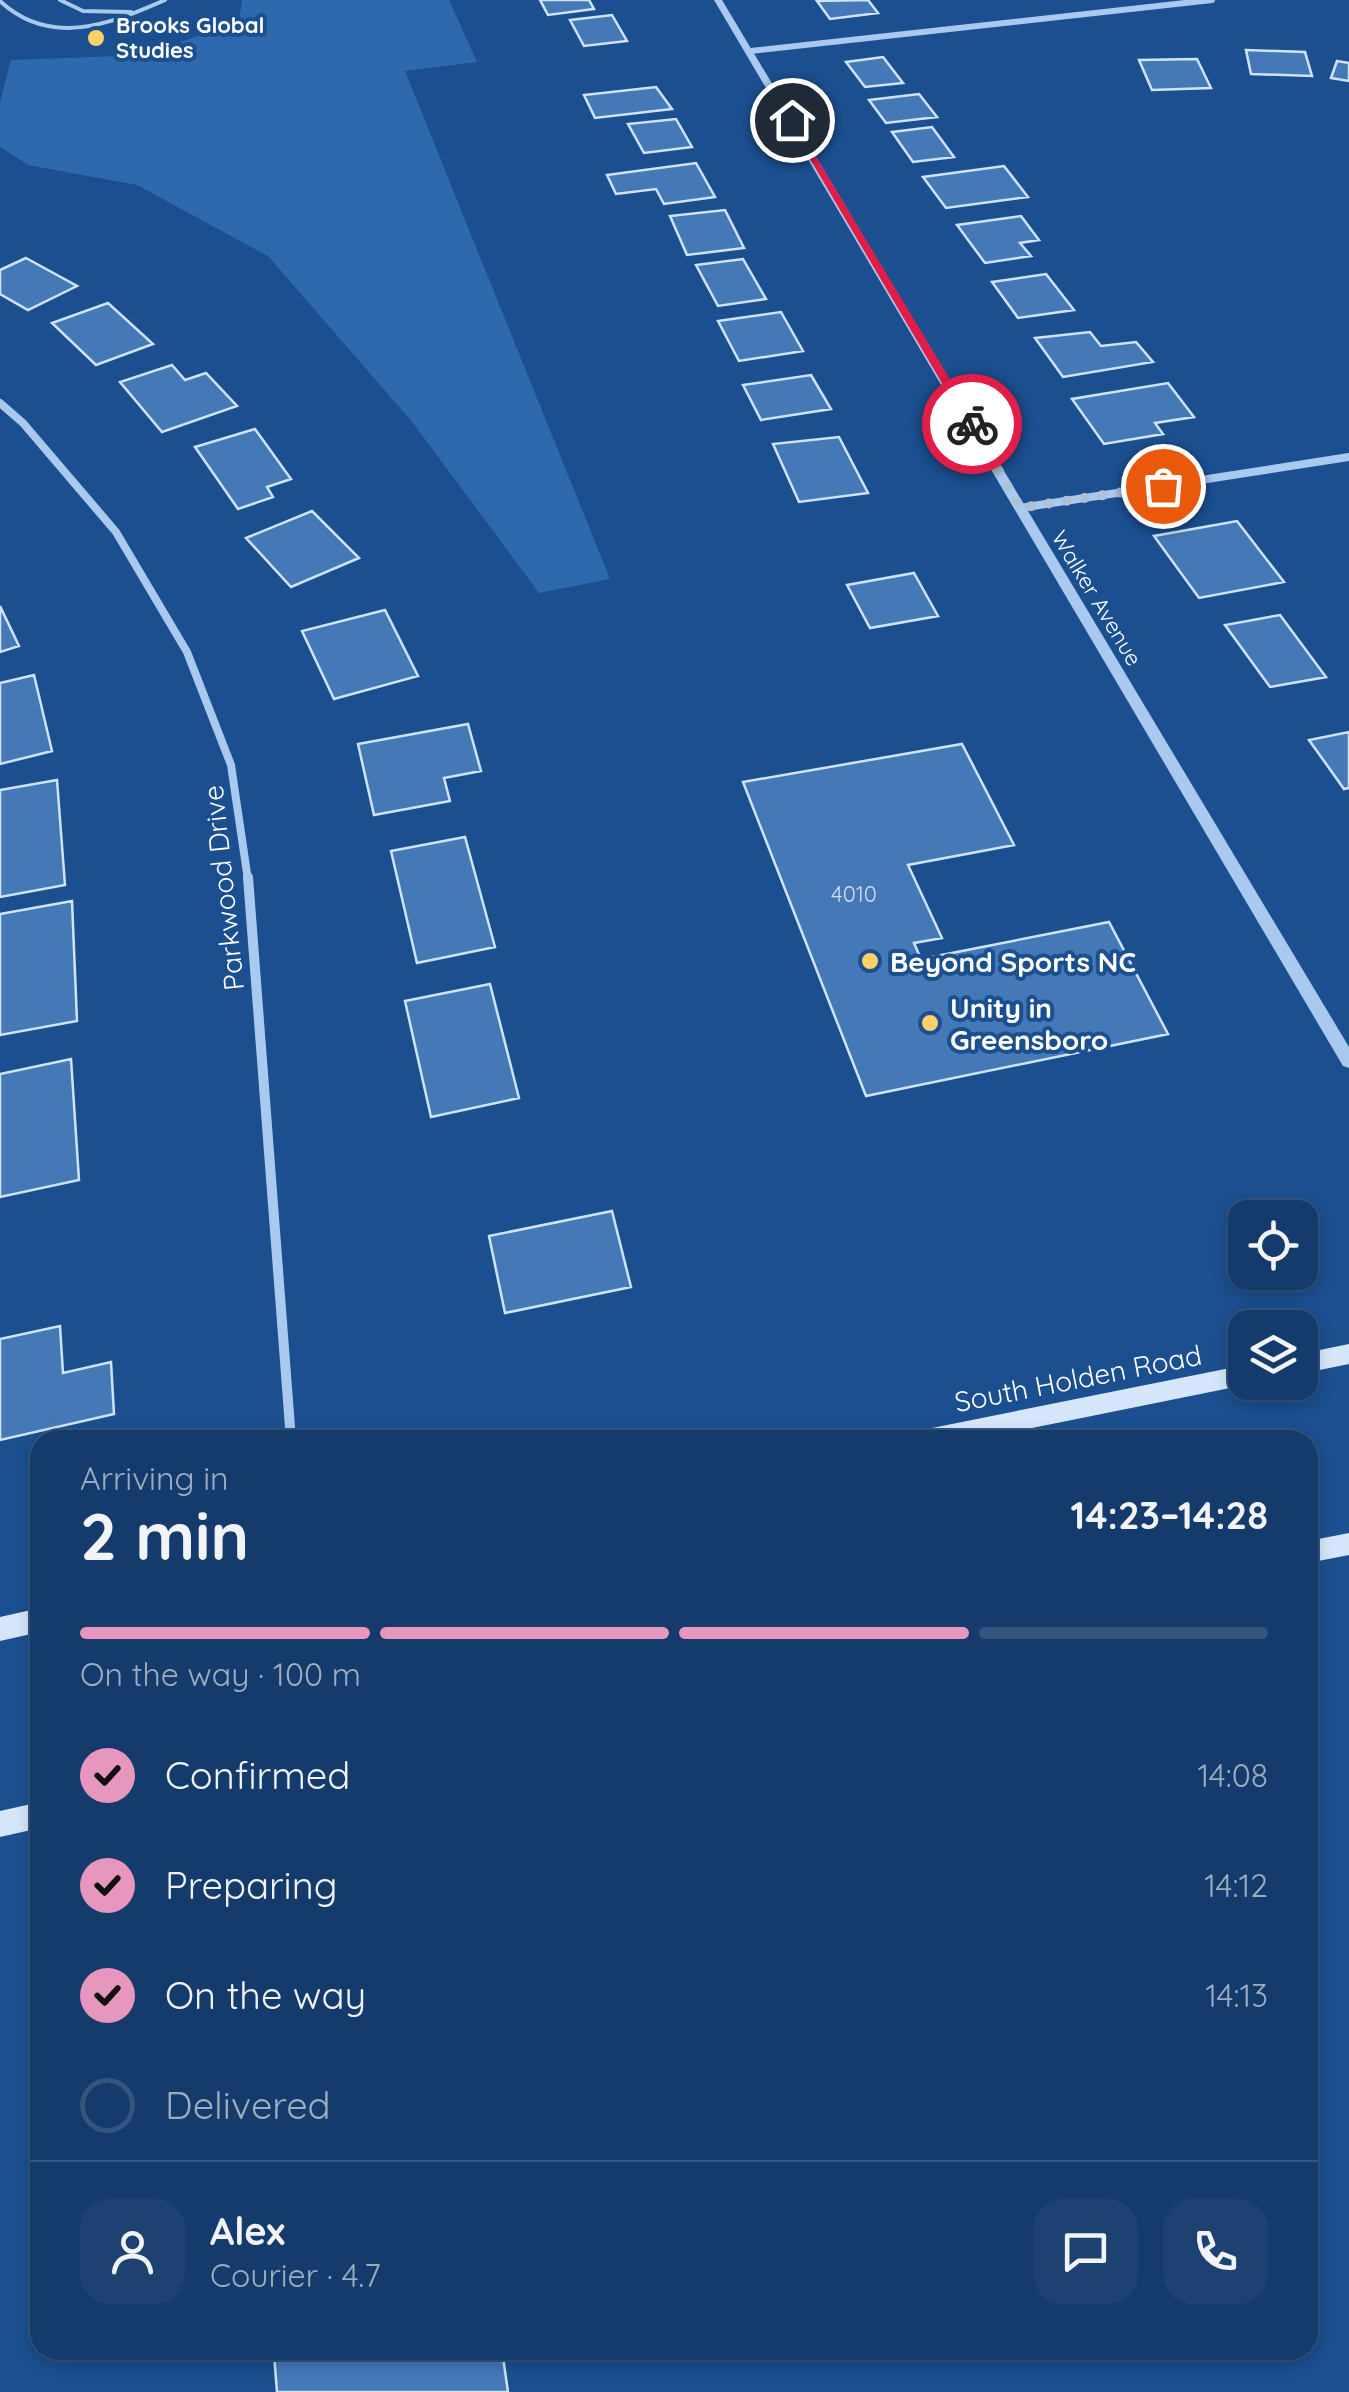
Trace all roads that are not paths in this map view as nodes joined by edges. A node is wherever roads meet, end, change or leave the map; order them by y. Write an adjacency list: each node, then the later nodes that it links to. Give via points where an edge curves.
1 (60, 0): 6 (lane, via 83,11)
2 (165, 0): 6 (lane)
3 (718, 0): 7 (street, Walker Avenue)
4 (1212, 0): 7 (street)
5 (0, 1): 6 (lane, via 22,17 71,27 110,25)
6 (136, 12)
7 (751, 52): 10 (street, Walker Avenue)
8 (0, 403): 15 (street, Parkwood Drive, via 116,532 187,652 231,765 250,892)
9 (1349, 457): 10 (street)
10 (1020, 508): 11 (street, Walker Avenue)
11 (1349, 1061)
12 (1349, 1354): 13 (main road)
13 (1318, 1360)
14 (1228, 1378): 16 (main road, South Holden Road)
15 (290, 1430)
16 (972, 1430)
17 (1349, 1544): 18 (main road)
18 (1318, 1550)
19 (30, 1622): 20 (main road)
20 (0, 1629)
21 (30, 1817): 22 (main road)
22 (0, 1824)

